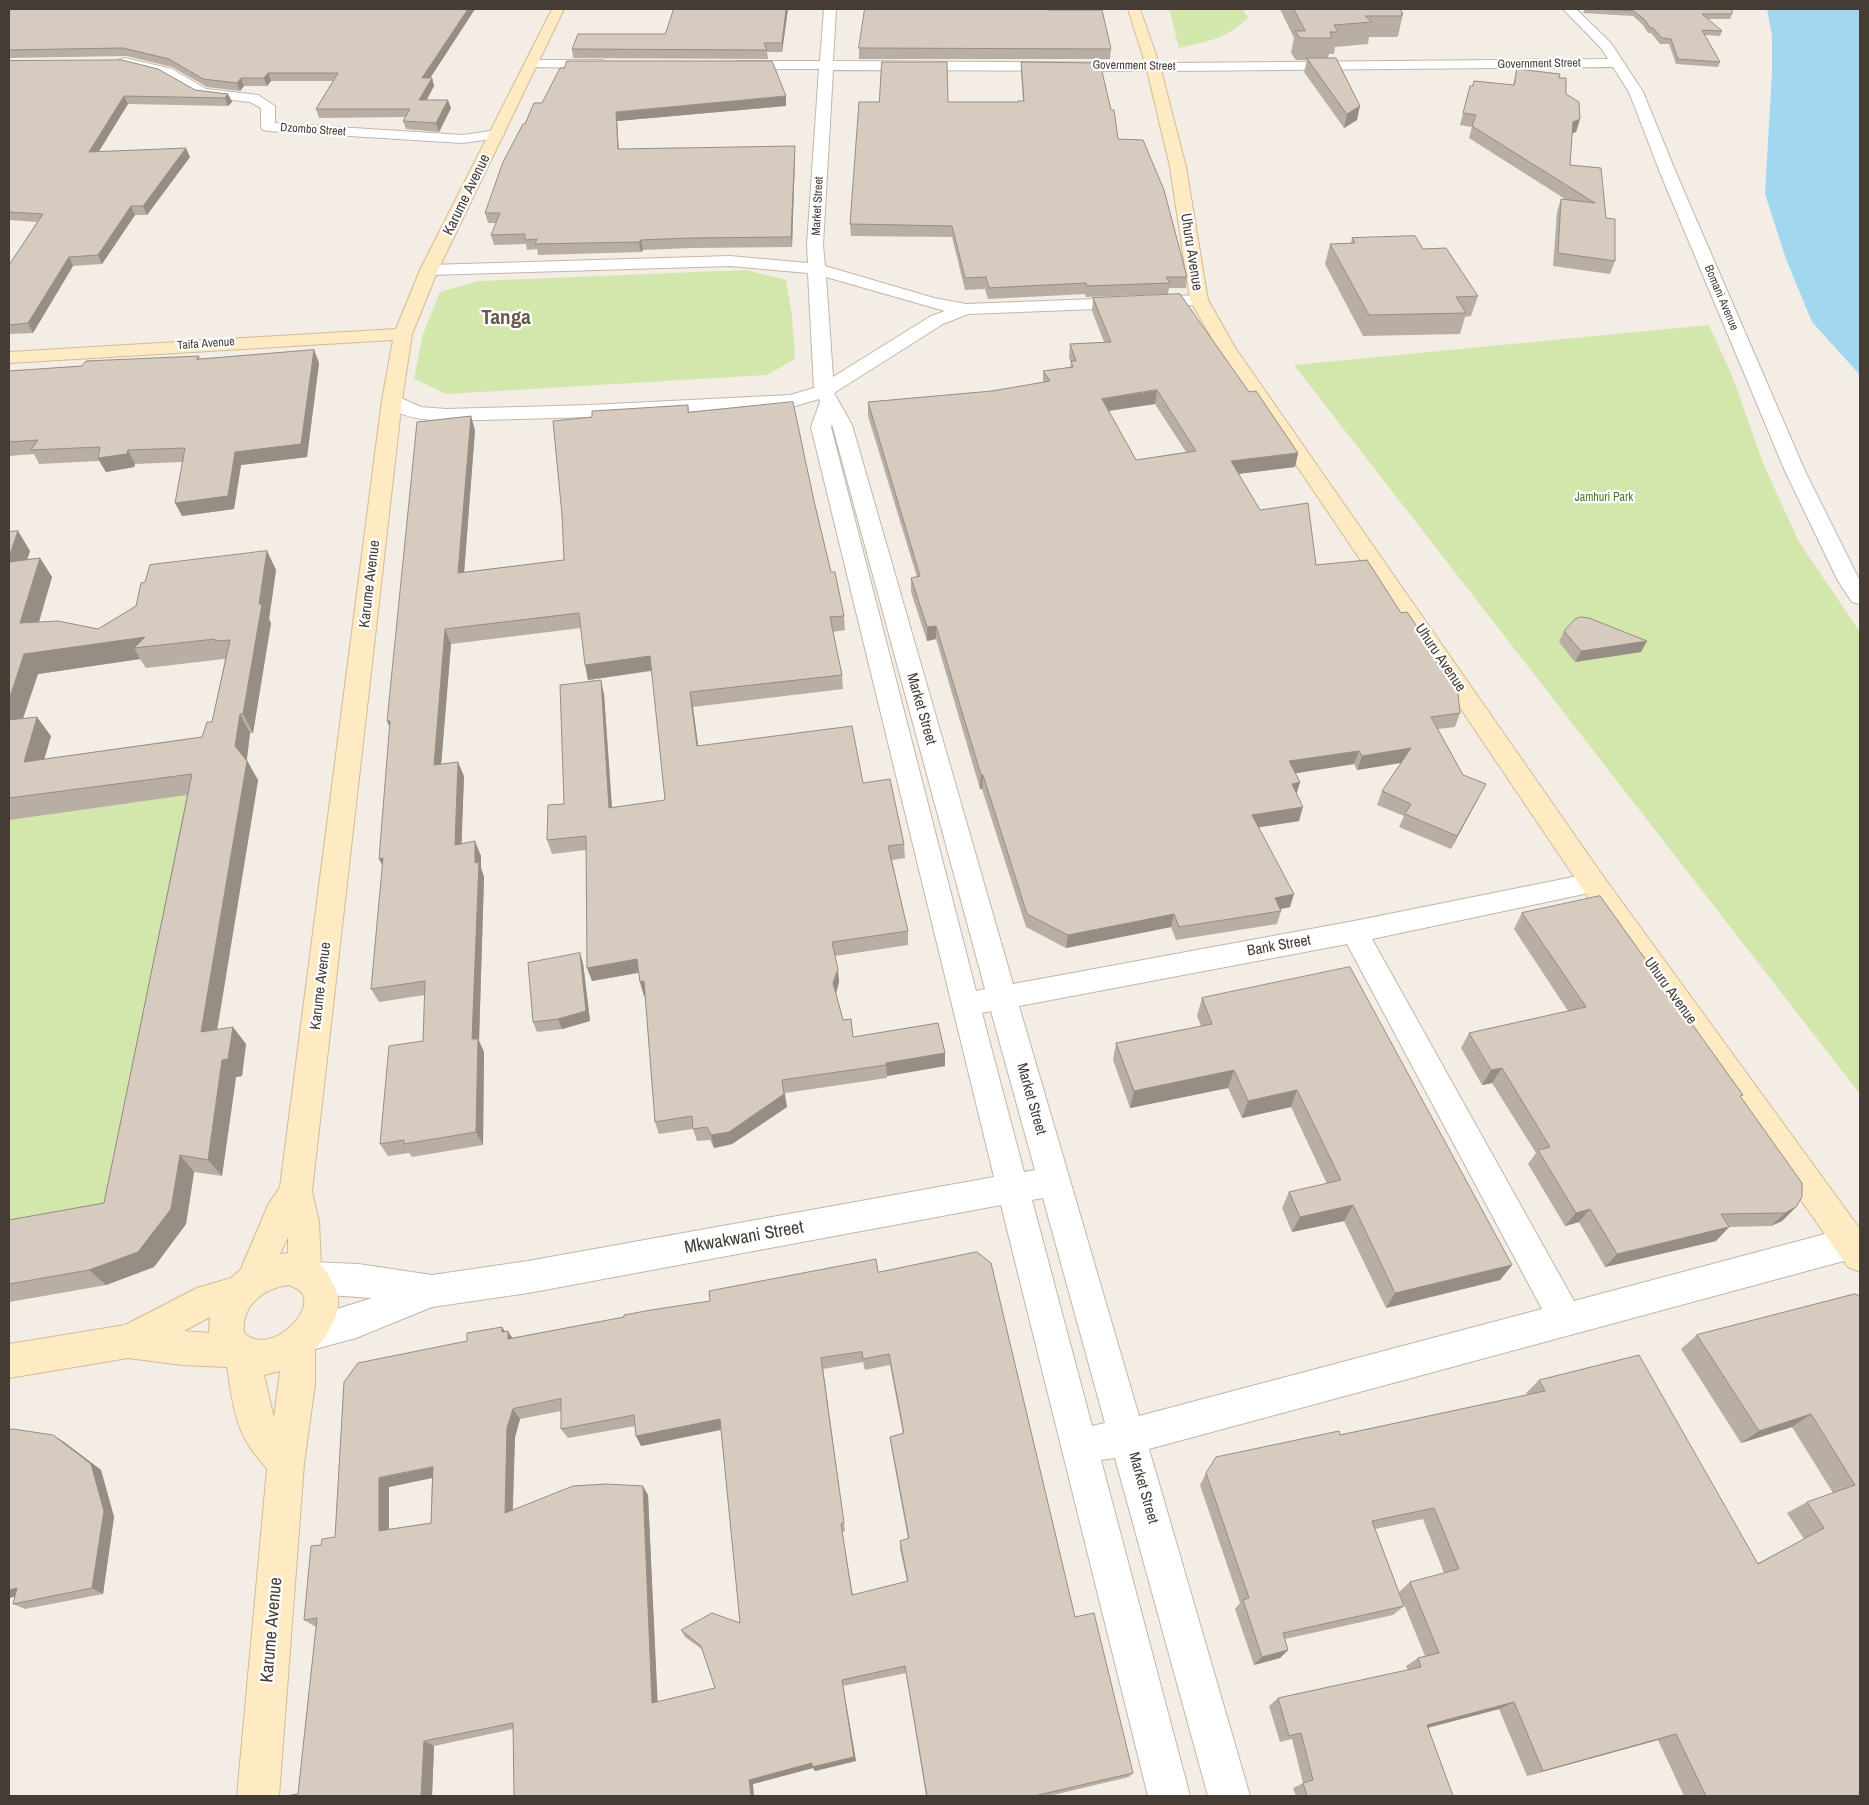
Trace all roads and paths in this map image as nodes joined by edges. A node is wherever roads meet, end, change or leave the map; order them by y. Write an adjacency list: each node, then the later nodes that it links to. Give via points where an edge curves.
1 (558, 9): 7 (main road, Karume Avenue)
2 (830, 9): 10 (street, Market Street)
3 (1134, 9): 11 (main road, Uhuru Avenue)
4 (1569, 9): 6 (street, Bomani Avenue, via 1606,46)
5 (107, 62): 12 (street, Dzombo Street, via 126,62 167,72 203,93 253,98 268,106 268,127 454,138)
6 (1617, 63): 11 (street, Government Street); 21 (street, Bomani Avenue, via 1636,92 1668,175 1795,471)
7 (532, 64): 8 (street); 12 (main road, Karume Avenue)
8 (620, 64)
9 (718, 65): 10 (street, Government Street)
10 (826, 65): 11 (street, Government Street); 13 (street, Market Street)
11 (1153, 66): 15 (main road, Uhuru Avenue, via 1178,167)
12 (497, 134): 14 (main road, Karume Avenue)
13 (816, 269): 14 (street, via 730,261); 16 (street, via 932,303); 19 (street, Market Street)
14 (430, 270): 17 (main road, Karume Avenue)
15 (1199, 300): 16 (street); 22 (main road, Uhuru Avenue, via 1227,349)
16 (966, 309): 19 (street, via 937,320)
17 (403, 334): 18 (main road, Taifa Avenue); 20 (main road, Karume Avenue)
18 (9, 357)
19 (827, 397): 20 (street, via 490,414 428,414 406,409); 24 (street, Market Street, via 842,424); 25 (street, Market Street, via 821,427)
20 (392, 400): 28 (main road, Karume Avenue)
21 (1860, 597)
22 (1593, 882): 23 (street, Bank Street); 29 (main road, Uhuru Avenue)
23 (1354, 932): 24 (street, Bank Street); 33 (street)
24 (1002, 997): 25 (street, Bank Street); 26 (street, Market Street)
25 (965, 1004): 27 (street, Market Street)
26 (1054, 1181): 27 (street, Mkwakwani Street); 38 (street, Market Street)
27 (1014, 1189): 32 (street, Mkwakwani Street, via 528,1277); 39 (street, Market Street)
28 (296, 1191): 30 (main road, via 302,1211); 31 (main road, via 280,1216)
29 (1856, 1249): 33 (street)
30 (309, 1275): 31 (main road, via 292,1269 278,1270 265,1274); 32 (street, Mkwakwani Street); 34 (main road, via 322,1298 316,1322)
31 (246, 1287): 35 (main road, via 210,1300); 36 (main road, via 232,1304 227,1317 229,1342)
32 (432, 1291): 34 (street, Mkwakwani Street)
33 (1566, 1320): 38 (street)
34 (303, 1338): 36 (main road, via 275,1356 252,1357); 40 (main road, Karume Avenue)
35 (128, 1341): 36 (main road, via 192,1350); 37 (main road)
36 (239, 1352): 40 (main road, via 260,1430)
37 (9, 1361)
38 (1128, 1438): 39 (street); 43 (street, Market Street)
39 (1080, 1446): 42 (street, Market Street)
40 (286, 1464): 41 (main road, Karume Avenue)
41 (258, 1796)
42 (1168, 1796)
43 (1230, 1796)

